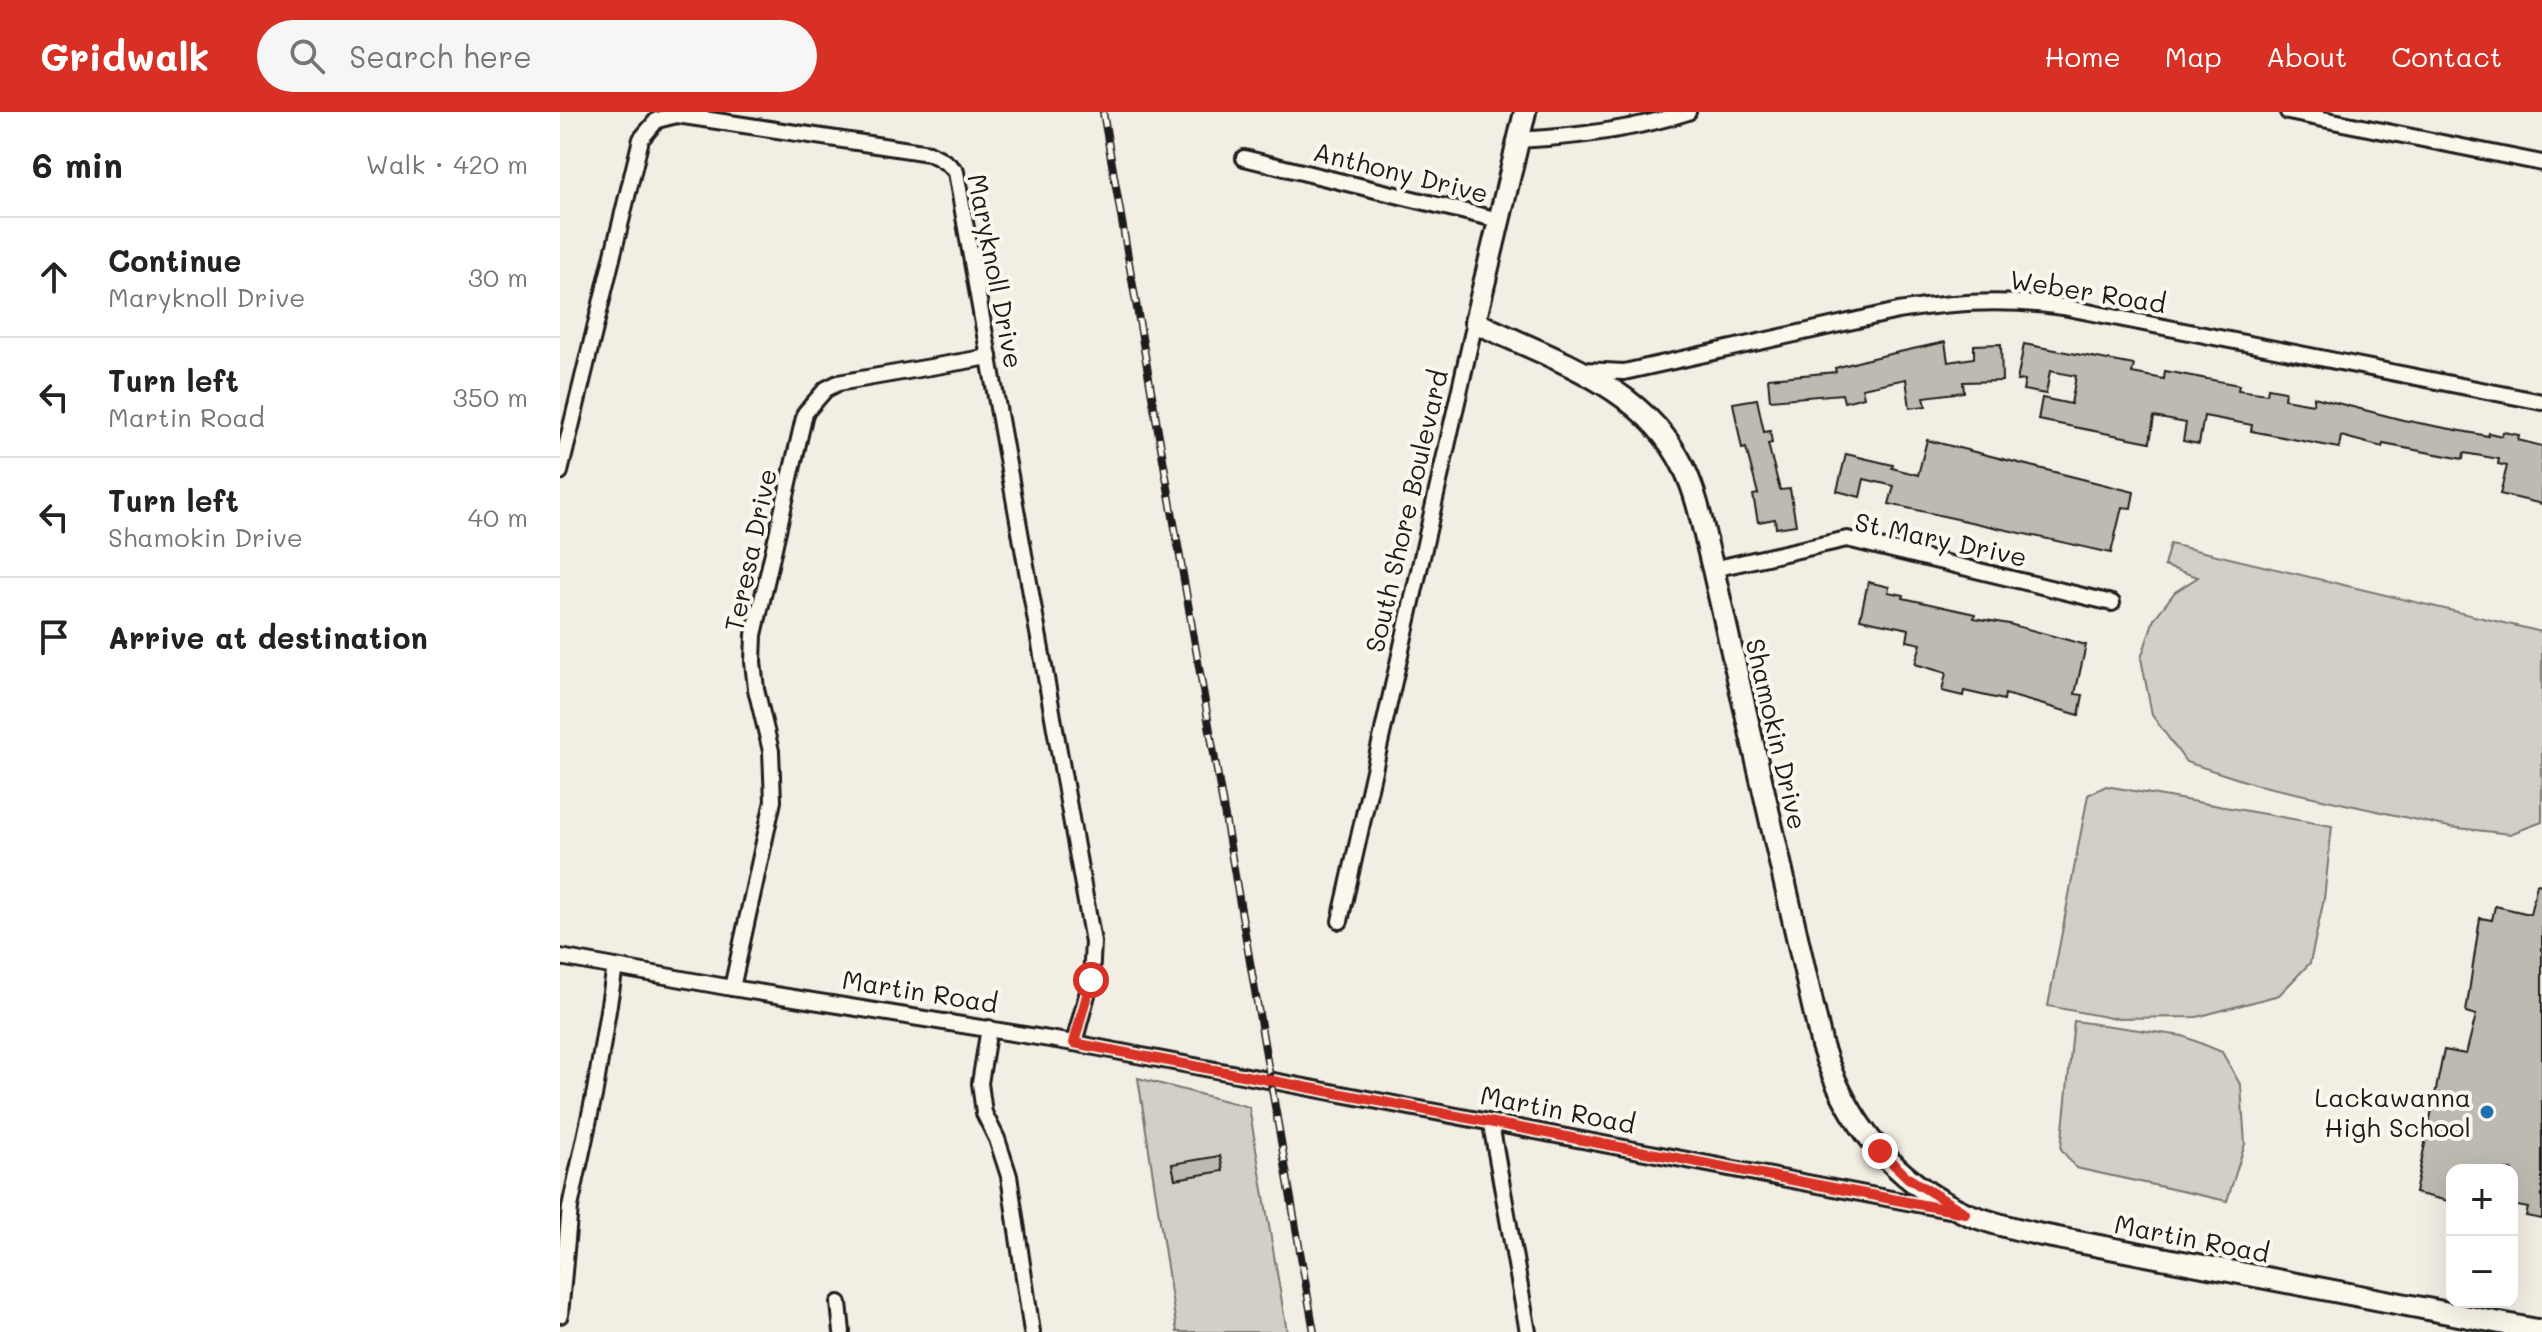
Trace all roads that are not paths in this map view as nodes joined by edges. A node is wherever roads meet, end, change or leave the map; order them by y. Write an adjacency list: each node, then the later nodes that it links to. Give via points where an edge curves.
1 (1525, 112): 4 (street, South Shore Boulevard)
2 (1688, 112): 4 (street, via 1601,133)
3 (2288, 112): 6 (street)
4 (1518, 140): 7 (street, South Shore Boulevard)
5 (1244, 158): 7 (street, Anthony Drive)
6 (2542, 163)
7 (1499, 220): 8 (street, South Shore Boulevard)
8 (1475, 322): 10 (street, Shamokin Drive); 15 (street, South Shore Boulevard)
9 (989, 357): 12 (street, Maryknoll Drive, via 956,172 943,159 669,116 648,128 641,139); 18 (street, Teresa Drive, via 838,383 805,413 754,635 756,689 771,751 773,801); 20 (street, Maryknoll Drive, via 1093,942 1091,980)
10 (1580, 369): 11 (street, Weber Road, via 1624,372 1898,311 2004,301 2063,307); 13 (street, Shamokin Drive, via 1620,394 1683,465)
11 (2542, 402)
12 (560, 472)
13 (1713, 569): 14 (street, St Mary Drive, via 1847,539); 22 (street, Shamokin Drive, via 1832,1076 1845,1105 1880,1151 1908,1178)
14 (2112, 603)
15 (1340, 921)
16 (560, 957): 17 (street, Martin Road)
17 (615, 967): 18 (street, Martin Road); 24 (street, via 570,1207)
18 (732, 988): 19 (street, Martin Road)
19 (989, 1028): 20 (street, Martin Road); 28 (street, via 980,1083 984,1113 1009,1176)
20 (1074, 1043): 21 (street, Martin Road)
21 (1491, 1124): 22 (street, Martin Road); 29 (street)
22 (1965, 1213): 25 (street, Martin Road, via 2042,1235)
23 (839, 1303): 27 (street)
24 (560, 1315)
25 (2487, 1327): 26 (street, Martin Road)
26 (2542, 1331)
27 (842, 1332)
28 (1032, 1332)
29 (1528, 1332)

